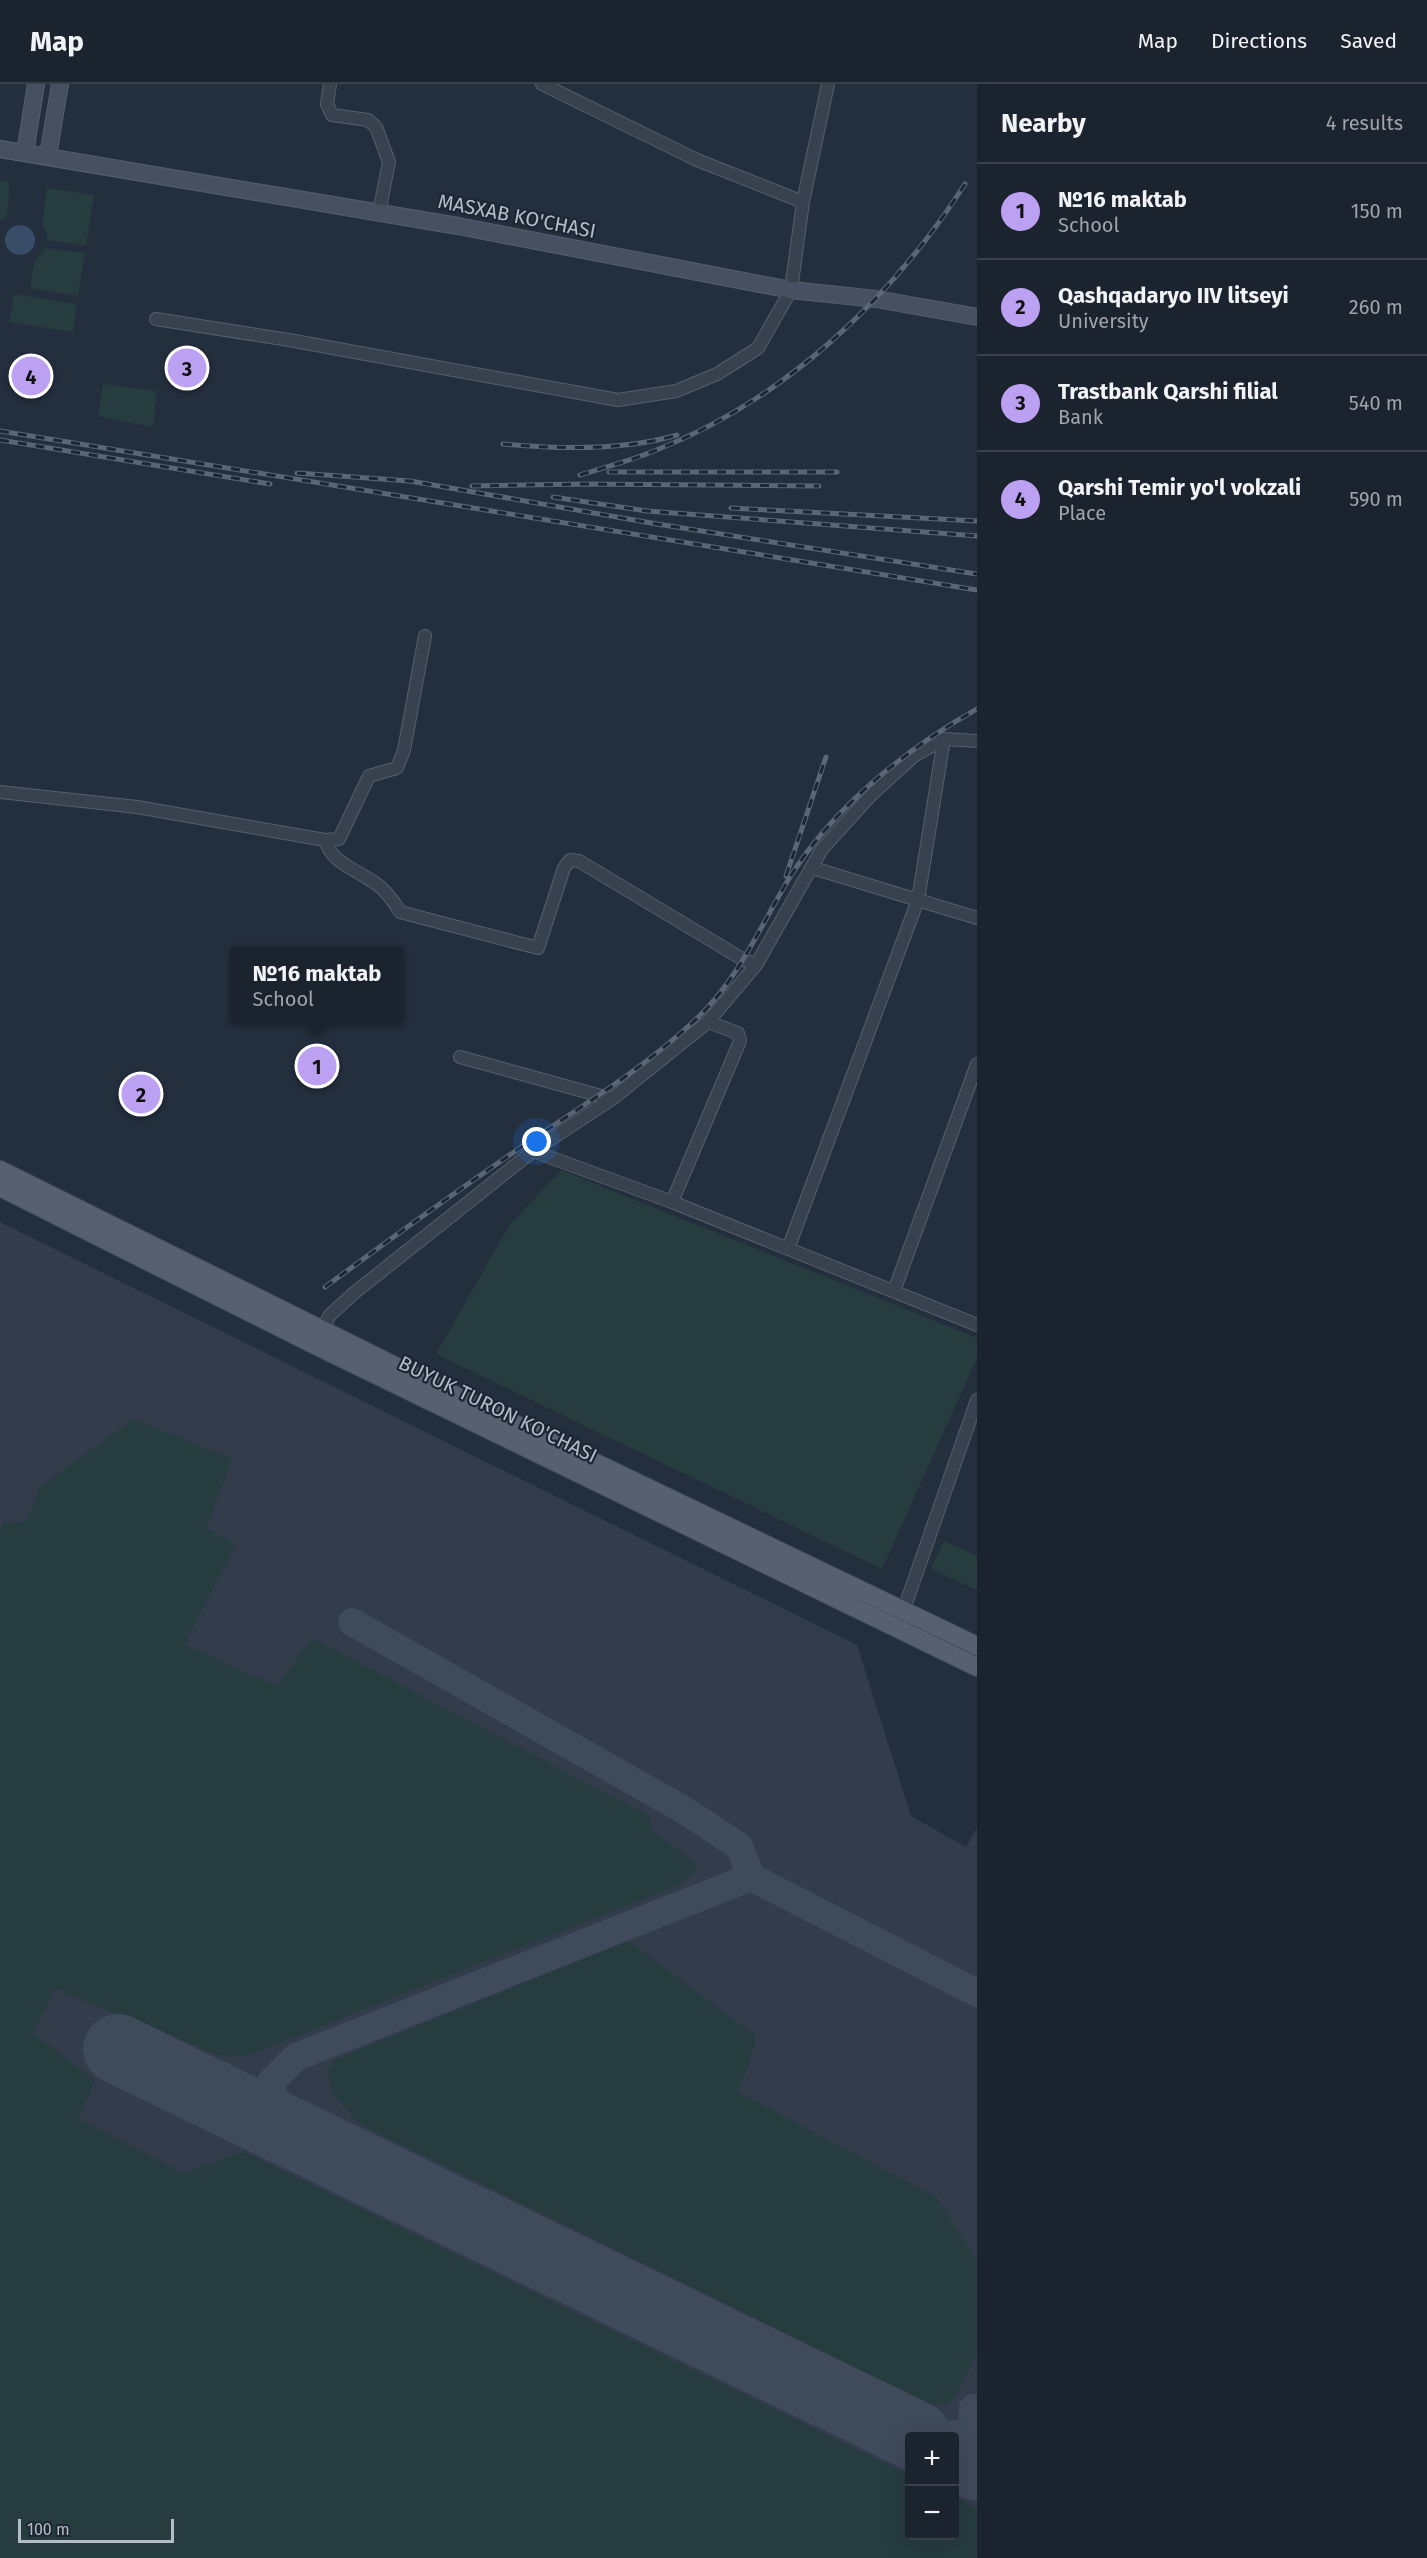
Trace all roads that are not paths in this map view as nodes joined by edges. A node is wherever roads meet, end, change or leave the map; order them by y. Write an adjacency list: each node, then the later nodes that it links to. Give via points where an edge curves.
1 (36, 84): 7 (main road)
2 (60, 84): 8 (main road)
3 (330, 84): 10 (street, via 327,104 332,115 368,120 376,127 389,162)
4 (542, 84): 9 (street, via 697,160)
5 (828, 84): 9 (street)
6 (0, 149): 7 (main road)
7 (25, 153): 8 (main road, MASXAB KO'CHASI)
8 (48, 156): 10 (main road, MASXAB KO'CHASI)
9 (803, 202): 11 (street)
10 (379, 213): 11 (main road, MASXAB KO'CHASI)
11 (791, 290): 12 (main road, MASXAB KO'CHASI, via 876,299); 13 (street, via 758,348 717,374 676,391 618,400)
12 (977, 318)
13 (156, 319)
14 (425, 636): 18 (street, via 404,750 397,768 369,776 339,839)
15 (944, 739): 16 (street); 19 (street, via 914,756 872,794 822,849); 20 (street)
16 (977, 741)
17 (0, 792): 18 (street, via 137,807)
18 (326, 840): 22 (street, via 328,851 337,860 375,883 400,912 538,948 564,868 570,860 579,861)
19 (813, 868): 20 (street); 22 (street)
20 (918, 900): 21 (street); 31 (street)
21 (977, 918)
22 (756, 965): 23 (street)
23 (708, 1022): 26 (street); 30 (street, via 738,1034 740,1041)
24 (460, 1057): 26 (street)
25 (977, 1064): 32 (street)
26 (612, 1100): 27 (street)
27 (533, 1151): 30 (street); 34 (street, via 338,1307)
28 (0, 1170): 34 (main road, BUYUK TURON KO'CHASI)
29 (0, 1187): 34 (main road, BUYUK TURON KO'CHASI)
30 (672, 1202): 31 (street)
31 (788, 1249): 32 (street)
32 (894, 1291): 33 (street)
33 (977, 1324)
34 (317, 1336): 36 (main road, BUYUK TURON KO'CHASI); 38 (main road, BUYUK TURON KO'CHASI)
35 (977, 1400): 36 (street)
36 (903, 1612): 37 (main road, BUYUK TURON KO'CHASI)
37 (977, 1646)
38 (977, 1667)

